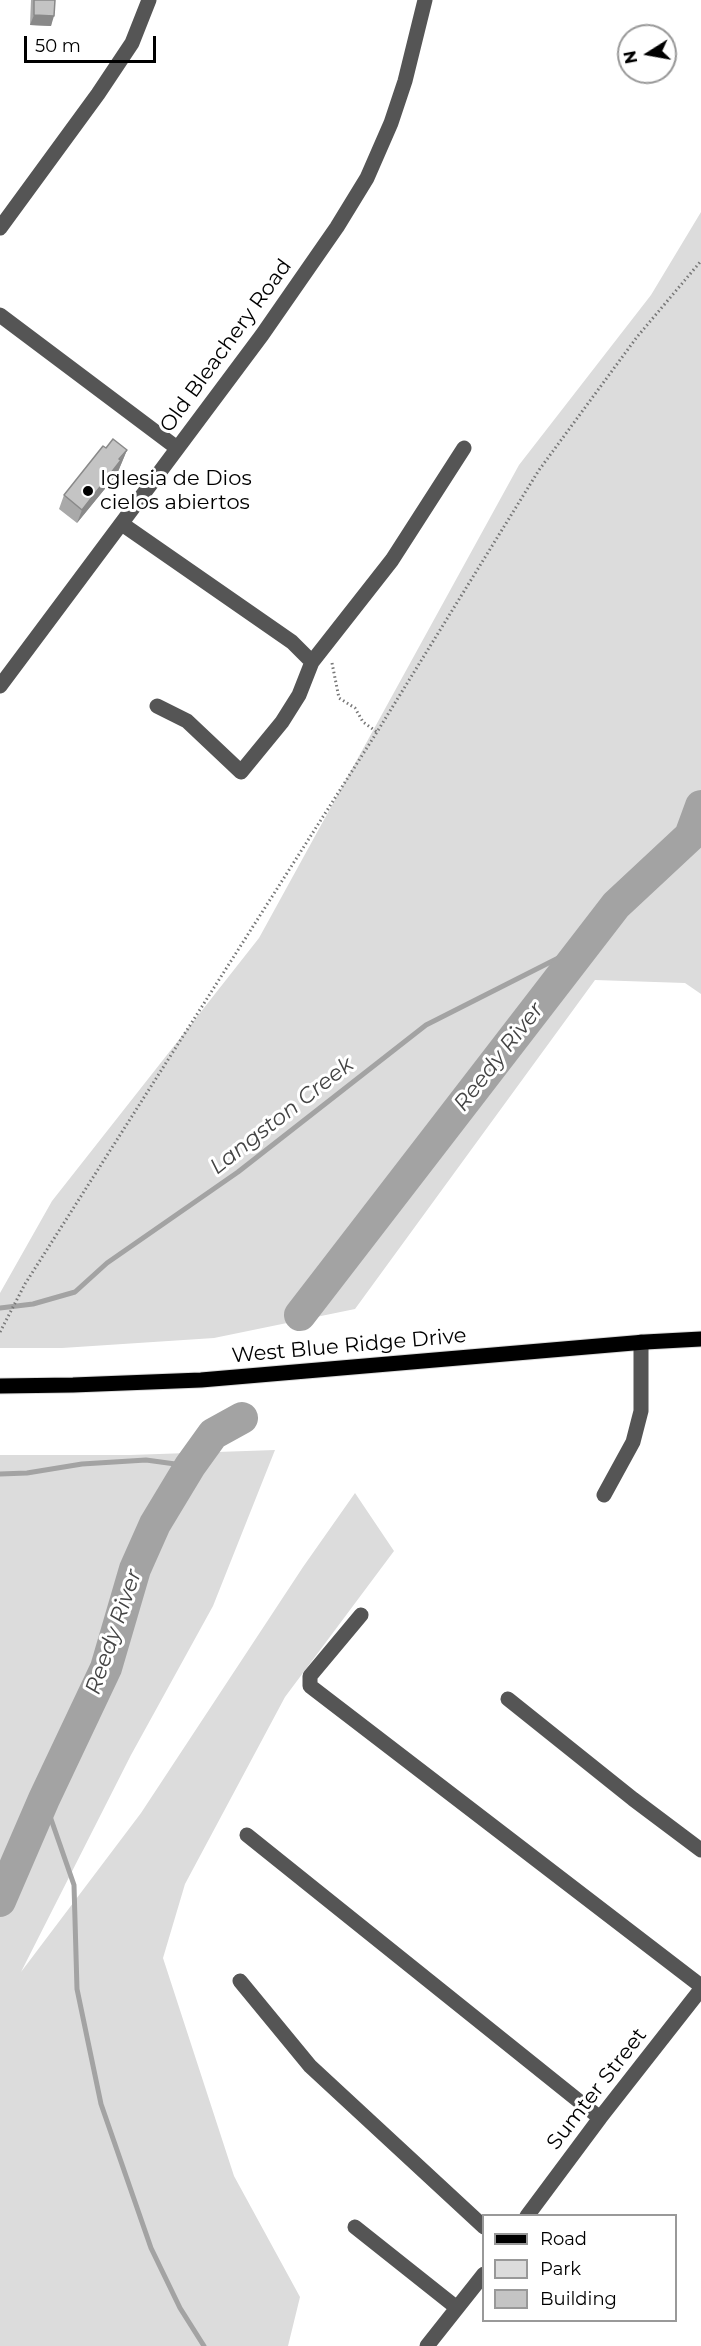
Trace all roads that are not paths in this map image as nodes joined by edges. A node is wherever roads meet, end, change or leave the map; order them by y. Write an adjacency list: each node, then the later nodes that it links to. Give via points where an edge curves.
1 (149, 0): 3 (street, via 132,43)
2 (425, 0): 5 (street, Old Bleachery Road, via 405,81 367,178 269,326)
3 (0, 228)
4 (0, 315): 5 (street)
5 (177, 448): 7 (street, Old Bleachery Road)
6 (464, 448): 8 (street, via 392,560)
7 (122, 524): 8 (street, via 292,642); 9 (street, Old Bleachery Road)
8 (312, 662): 10 (street, via 282,723 241,772 187,721)
9 (0, 686)
10 (157, 706)
11 (701, 1339): 12 (main road, West Blue Ridge Drive)
12 (641, 1342): 13 (main road, West Blue Ridge Drive, via 201,1380); 14 (street, via 641,1411 633,1442)
13 (0, 1386)
14 (604, 1495)
15 (361, 1616): 20 (street, via 310,1676 310,1686)
16 (508, 1699): 18 (street)
17 (247, 1835): 21 (street)
18 (701, 1850)
19 (240, 1981): 23 (street, via 310,2066)
20 (701, 1988): 21 (street, Sumter Street)
21 (600, 2118): 22 (street, Sumter Street)
22 (528, 2214)
23 (482, 2226)
24 (355, 2227): 26 (street)
25 (482, 2275): 26 (street)
26 (457, 2308): 27 (street)
27 (427, 2346)

